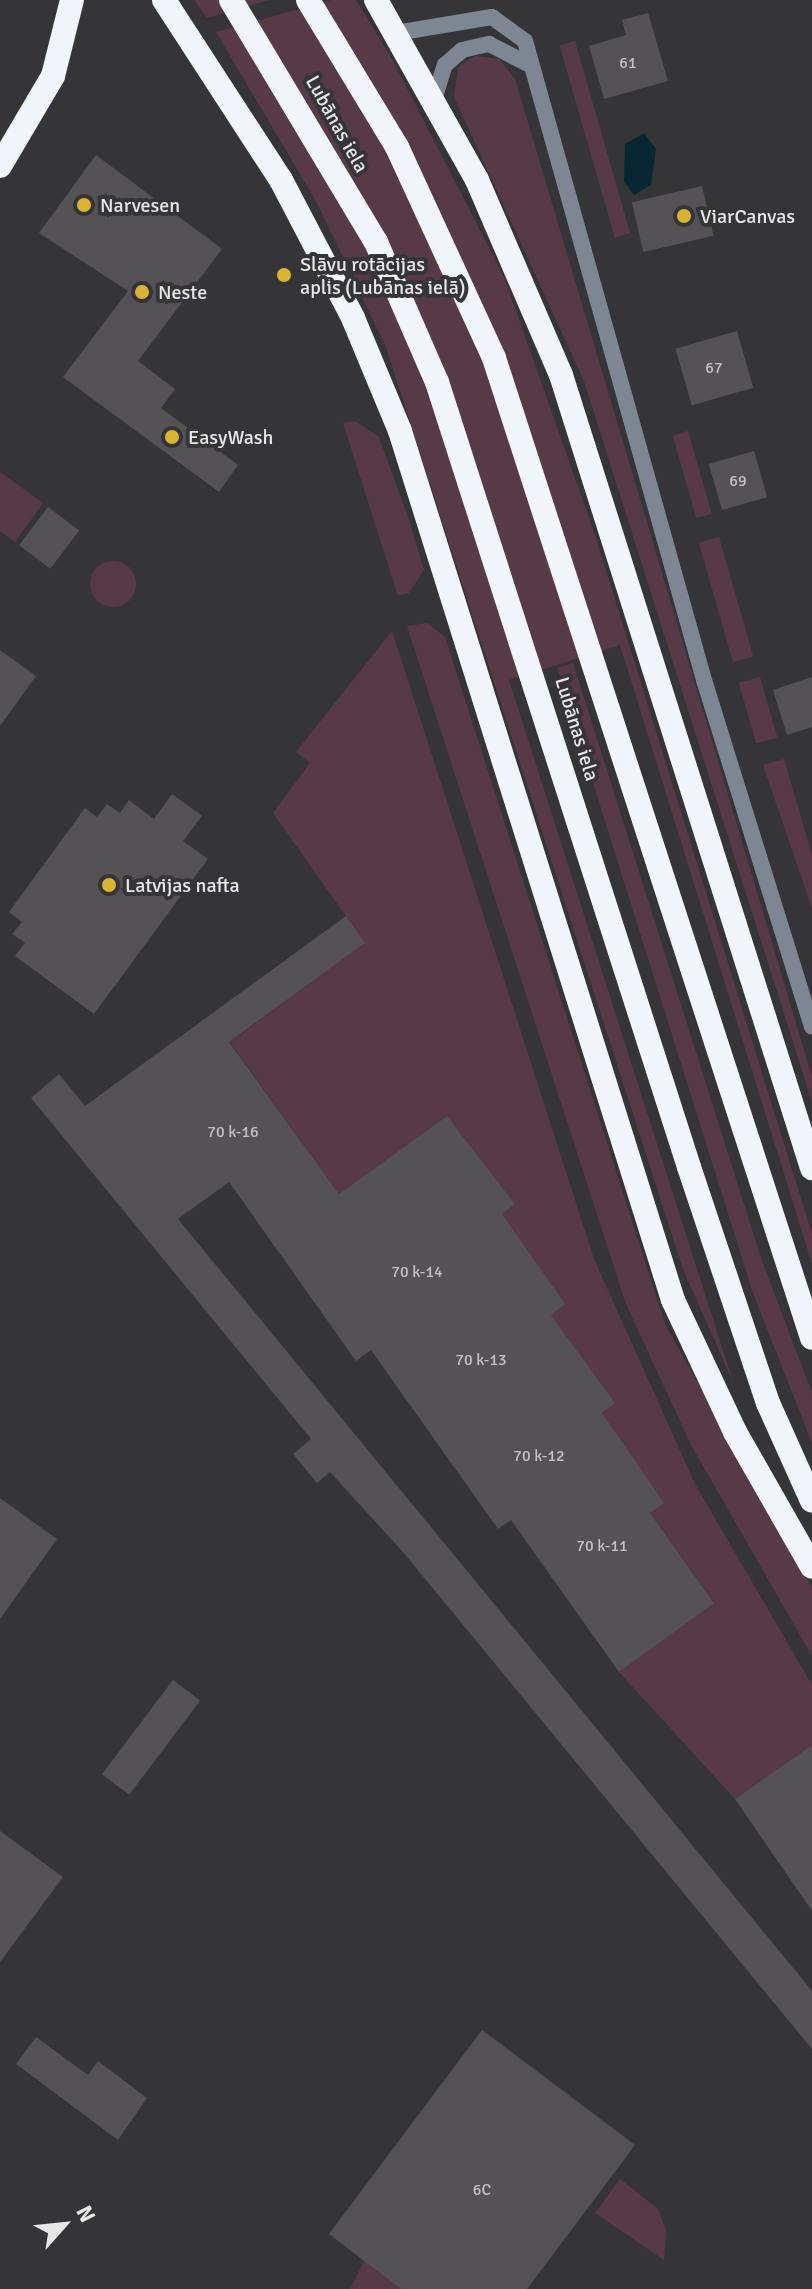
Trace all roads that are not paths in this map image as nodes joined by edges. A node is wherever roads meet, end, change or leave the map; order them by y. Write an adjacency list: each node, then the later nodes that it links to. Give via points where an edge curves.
1 (72, 0): 9 (highway, via 53,76)
2 (164, 0): 15 (highway, via 281,180 359,332 400,431 673,1300 735,1432)
3 (231, 0): 14 (highway, Lubānas iela, via 376,242 442,396 704,1212 768,1403)
4 (308, 0): 13 (highway, Lubānas iela, via 397,147 468,293 593,653)
5 (376, 0): 6 (highway)
6 (396, 33): 7 (street, via 492,17 518,29); 8 (highway)
7 (526, 63): 8 (street, via 489,44 462,50 445,65); 10 (street)
8 (434, 100): 12 (highway, via 561,375)
9 (0, 166)
10 (805, 978): 11 (street)
11 (812, 1027)
12 (812, 1168)
13 (812, 1338)
14 (812, 1501)
15 (812, 1567)

